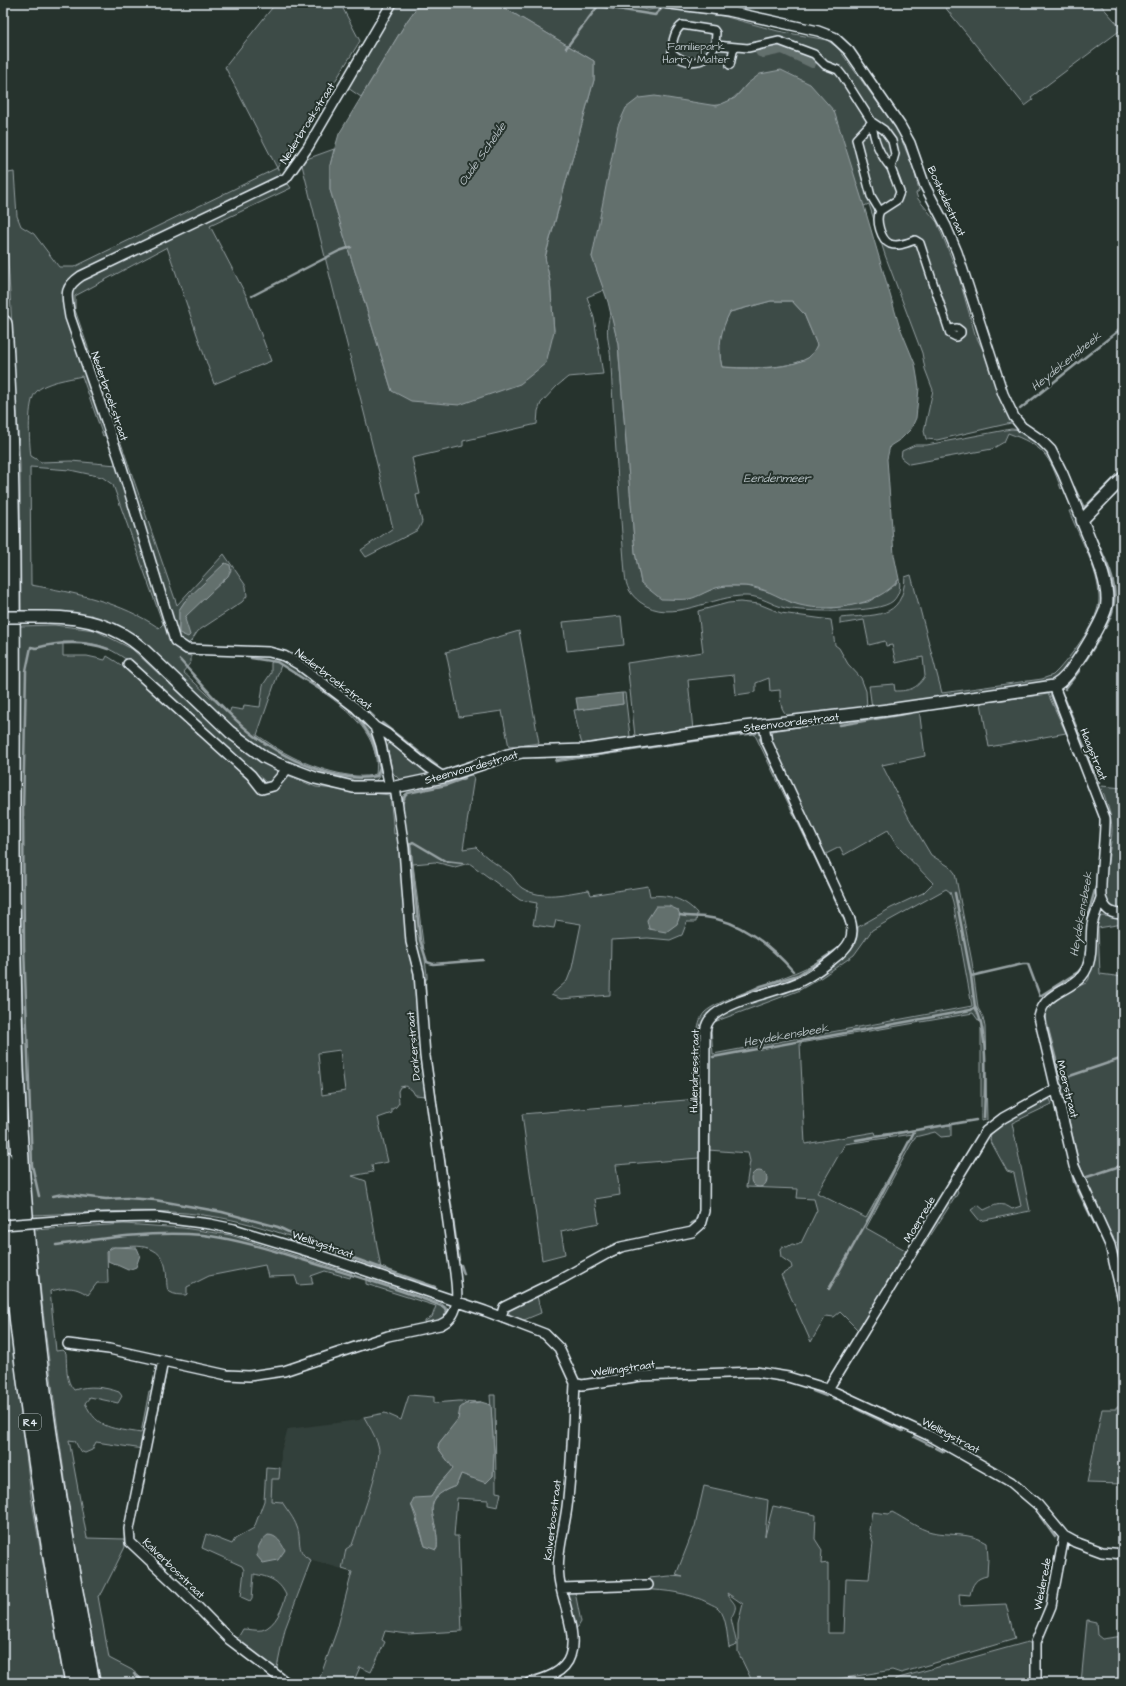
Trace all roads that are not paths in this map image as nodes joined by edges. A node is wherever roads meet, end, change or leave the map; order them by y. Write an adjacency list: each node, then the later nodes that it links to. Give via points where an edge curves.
1 (392, 3): 17 (street, Nederbroekstraat, via 312,140 286,178 81,276 72,282 66,292 70,317 119,458 175,641 187,649 269,652 284,656 356,708)
2 (662, 3): 12 (street, Bosheidestraat, via 728,11 818,31 834,37 849,51 910,143 925,186 957,252 1003,394 1014,417 1022,427 1051,450)
3 (715, 45): 3 (street, via 714,30 682,25 675,34 672,53 680,58 698,62 711,55); 4 (street)
4 (734, 47): 5 (street); 6 (street, via 748,48 779,41 814,54 825,65 838,70)
5 (730, 65)
6 (872, 122): 7 (street, via 883,159); 7 (street, via 884,130 892,141 895,154); 8 (street, via 856,138 871,196)
7 (891, 168): 8 (street, via 900,192 899,196)
8 (880, 211): 10 (street, via 877,220 886,241 897,245 915,240 920,243)
9 (3, 324): 38 (highway, R4, via 10,520 14,1040 24,1225 44,1405)
10 (949, 329)
11 (1123, 478): 12 (street)
12 (1082, 520): 15 (street, via 1104,581 1106,606 1092,638 1064,678)
13 (3, 617): 18 (street, Steenvoordestraat, bridge, via 64,618 92,622 130,638 230,732 264,757)
14 (128, 664): 18 (street, via 251,775 262,789 273,786)
15 (1054, 686): 16 (street, Steenvoordestraat); 21 (street, Haagstraat, via 1105,818)
16 (764, 725): 19 (street, Steenvoordestraat, via 585,750 522,752); 28 (street, Hullendriesstraat, via 767,742 849,917 853,933 851,940 842,953 798,982 765,992 720,1011 707,1023 704,1211 702,1222 697,1229 681,1235 621,1247 508,1304 504,1307)
17 (375, 726): 19 (street, Nederbroekstraat); 20 (street, Donkerstraat)
18 (288, 768): 20 (street, Steenvoordestraat, via 336,784)
19 (443, 777): 20 (street, Steenvoordestraat)
20 (392, 788): 27 (street, Donkerstraat, via 404,849 411,942 419,973 425,1056)
21 (1101, 898): 22 (street, via 1108,911); 23 (street, Moerstraat, via 1092,924 1090,960 1086,970 1074,982 1048,998 1040,1011 1042,1036)
22 (1123, 914)
23 (1057, 1088): 26 (street, Moerstraat, via 1074,1166 1110,1245); 32 (street, Moerrede, via 1003,1118 986,1131)
24 (3, 1159): 37 (highway, R4, via 10,1244 38,1479)
25 (3, 1225): 27 (street, Wellingstraat, bridge, via 97,1218 161,1218 210,1224 297,1248)
26 (1123, 1300)
27 (458, 1302): 28 (street, Wellingstraat); 30 (street, via 453,1314 440,1325 388,1336 268,1375 226,1375)
28 (501, 1317): 31 (street, Wellingstraat, via 545,1334 553,1341 559,1348)
29 (68, 1344): 30 (street, via 109,1349)
30 (163, 1361): 39 (street, Kalverbosstraat, via 129,1529 130,1542 230,1640)
31 (575, 1383): 32 (street, Wellingstraat, via 582,1385 641,1376 756,1372 788,1377); 36 (street, Kalverbosstraat, via 567,1507 559,1554)
32 (828, 1389): 33 (street, Wellingstraat, via 932,1438 1011,1482 1038,1505)
33 (1064, 1536): 34 (street, Wellingstraat, via 1088,1548); 41 (street, Weiderede, via 1052,1606 1036,1642)
34 (1123, 1554)
35 (648, 1585): 36 (street)
36 (561, 1588): 40 (street, Kalverbosstraat, via 571,1635 570,1655 567,1663 557,1672)
37 (74, 1683)
38 (91, 1683)
39 (287, 1683)
40 (529, 1683)
41 (1036, 1683)

